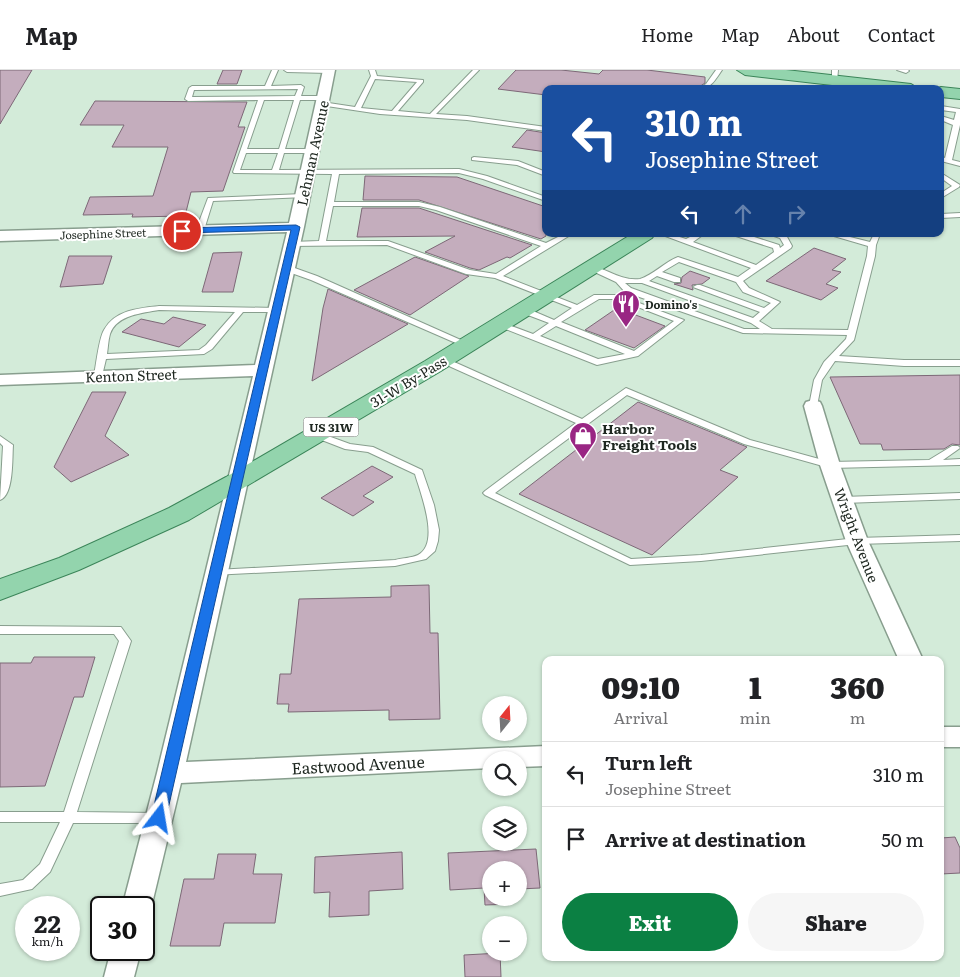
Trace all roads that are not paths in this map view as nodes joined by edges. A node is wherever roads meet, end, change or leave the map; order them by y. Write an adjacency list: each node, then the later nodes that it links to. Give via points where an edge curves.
1 (275, 70): 16 (lane)
2 (287, 70): 3 (lane)
3 (329, 70): 20 (street, Lehman Avenue)
4 (372, 70): 12 (lane)
5 (476, 70): 26 (lane)
6 (719, 70): 13 (lane)
7 (745, 70): 9 (main road)
8 (905, 70): 15 (main road)
9 (766, 71): 10 (main road)
10 (793, 72): 11 (main road)
11 (835, 75): 14 (main road)
12 (373, 78): 23 (lane); 24 (lane, via 421,81)
13 (708, 85)
14 (872, 85)
15 (883, 85)
16 (267, 87): 18 (lane, via 192,88 188,98); 19 (lane, via 301,87)
17 (944, 94): 21 (main road)
18 (262, 98): 19 (lane); 30 (lane)
19 (298, 98): 20 (lane); 31 (lane)
20 (322, 101): 23 (lane); 32 (street, Lehman Avenue)
21 (960, 105): 22 (lane); 28 (lane)
22 (944, 108)
23 (357, 109): 24 (lane)
24 (394, 113): 26 (lane)
25 (944, 115): 28 (lane)
26 (431, 116): 29 (lane)
27 (944, 119): 28 (lane)
28 (954, 123): 34 (lane)
29 (542, 128)
30 (244, 151): 31 (lane); 36 (lane, via 236,172)
31 (282, 151): 32 (lane); 36 (lane)
32 (312, 151): 37 (street, Lehman Avenue)
33 (474, 159): 39 (lane, via 518,163)
34 (945, 160): 35 (lane)
35 (960, 164)
36 (275, 172): 37 (lane)
37 (308, 172): 38 (lane); 42 (street, Lehman Avenue)
38 (336, 172): 43 (lane, via 459,171); 44 (lane)
39 (542, 172)
40 (944, 177): 41 (lane, via 957,186)
41 (944, 194)
42 (303, 196): 47 (lane, via 210,199); 49 (street, Lehman Avenue)
43 (542, 198)
44 (330, 204): 59 (lane); 61 (lane, via 420,204)
45 (960, 215): 46 (lane)
46 (944, 216)
47 (200, 230): 48 (street, Josephine Street); 49 (street, Josephine Street)
48 (0, 236)
49 (294, 236): 59 (lane); 64 (street, Lehman Avenue)
50 (564, 237): 61 (lane)
51 (640, 237): 65 (main road, 31-W By-Pass / US 31W)
52 (673, 237): 58 (lane)
53 (696, 237): 58 (lane)
54 (748, 237): 62 (lane, via 776,247)
55 (781, 237): 62 (lane, via 788,246)
56 (842, 237): 60 (lane)
57 (876, 237): 60 (lane)
58 (687, 242): 63 (lane)
59 (322, 243): 67 (lane, via 388,243 469,272)
60 (872, 245): 85 (lane)
61 (547, 246): 67 (lane)
62 (778, 253): 63 (lane)
63 (756, 267): 70 (lane)
64 (286, 268): 79 (street, Lehman Avenue); 87 (lane)
65 (590, 268): 69 (lane); 74 (main road, 31-W By-Pass / US 31W)
66 (660, 270): 68 (lane); 70 (lane, via 678,259); 71 (lane)
67 (497, 276): 74 (lane)
68 (681, 278)
69 (618, 280): 71 (lane); 73 (lane)
70 (740, 280): 77 (lane, via 746,290 776,302)
71 (643, 281): 81 (lane)
72 (701, 285): 77 (lane)
73 (628, 290): 75 (lane); 84 (lane, via 743,331)
74 (547, 295): 76 (lane); 80 (main road, 31-W By-Pass / US 31W)
75 (618, 297): 76 (lane, via 597,297); 88 (lane, via 680,320)
76 (578, 308): 82 (lane)
77 (766, 309): 81 (lane)
78 (240, 310): 79 (lane); 89 (lane, via 201,352); 89 (lane, via 159,308 122,316 107,331)
79 (276, 310): 93 (street, Lehman Avenue)
80 (523, 310): 82 (lane); 83 (main road, 31-W By-Pass / US 31W)
81 (754, 321): 84 (lane)
82 (555, 323): 86 (lane); 88 (lane)
83 (501, 324): 86 (lane); 87 (main road, 31-W By-Pass / US 31W)
84 (770, 331): 85 (lane)
85 (852, 332): 90 (lane, via 850,340)
86 (533, 337): 88 (lane, via 597,362)
87 (468, 345): 91 (main road, 31-W By-Pass / US 31W)
88 (635, 354)
89 (102, 357): 94 (lane)
90 (832, 358): 92 (lane, via 904,363); 96 (lane, via 818,380)
91 (443, 360): 97 (lane); 98 (main road, 31-W By-Pass / US 31W)
92 (960, 362)
93 (262, 370): 94 (street, Kenton Street); 104 (street, Lehman Avenue)
94 (98, 376): 95 (street, Kenton Street)
95 (0, 380)
96 (814, 406): 103 (street, Wright Avenue)
97 (583, 423): 103 (lane, via 626,391 747,442); 109 (lane, via 488,493 630,562 701,558)
98 (317, 435): 104 (main road, 31-W By-Pass / US 31W); 110 (lane, via 348,447 370,449 419,472 435,530 434,545 424,556 395,563)
99 (0, 439): 106 (lane, via 8,445 6,482)
100 (955, 448): 102 (lane)
101 (960, 462): 102 (lane)
102 (931, 463): 103 (lane)
103 (830, 464): 107 (street, Wright Avenue)
104 (235, 483): 110 (street, Lehman Avenue); 111 (main road, 31-W By-Pass / US 31W, via 179,514)
105 (960, 496): 107 (lane)
106 (0, 497)
107 (843, 500): 109 (street, Wright Avenue)
108 (960, 538): 109 (lane)
109 (857, 541): 113 (street, Wright Avenue)
110 (215, 574): 115 (street, Lehman Avenue)
111 (0, 590)
112 (0, 630): 117 (lane, via 117,630 125,641)
113 (909, 656)
114 (542, 756): 115 (street, Eastwood Avenue)
115 (170, 773): 118 (street, Lehman Avenue)
116 (0, 817): 117 (lane)
117 (69, 817): 118 (lane); 119 (lane, via 39,876 27,885)
118 (159, 818): 120 (street, Lehman Avenue)
119 (0, 890)
120 (139, 896)
121 (123, 961): 122 (street)
122 (119, 977)

